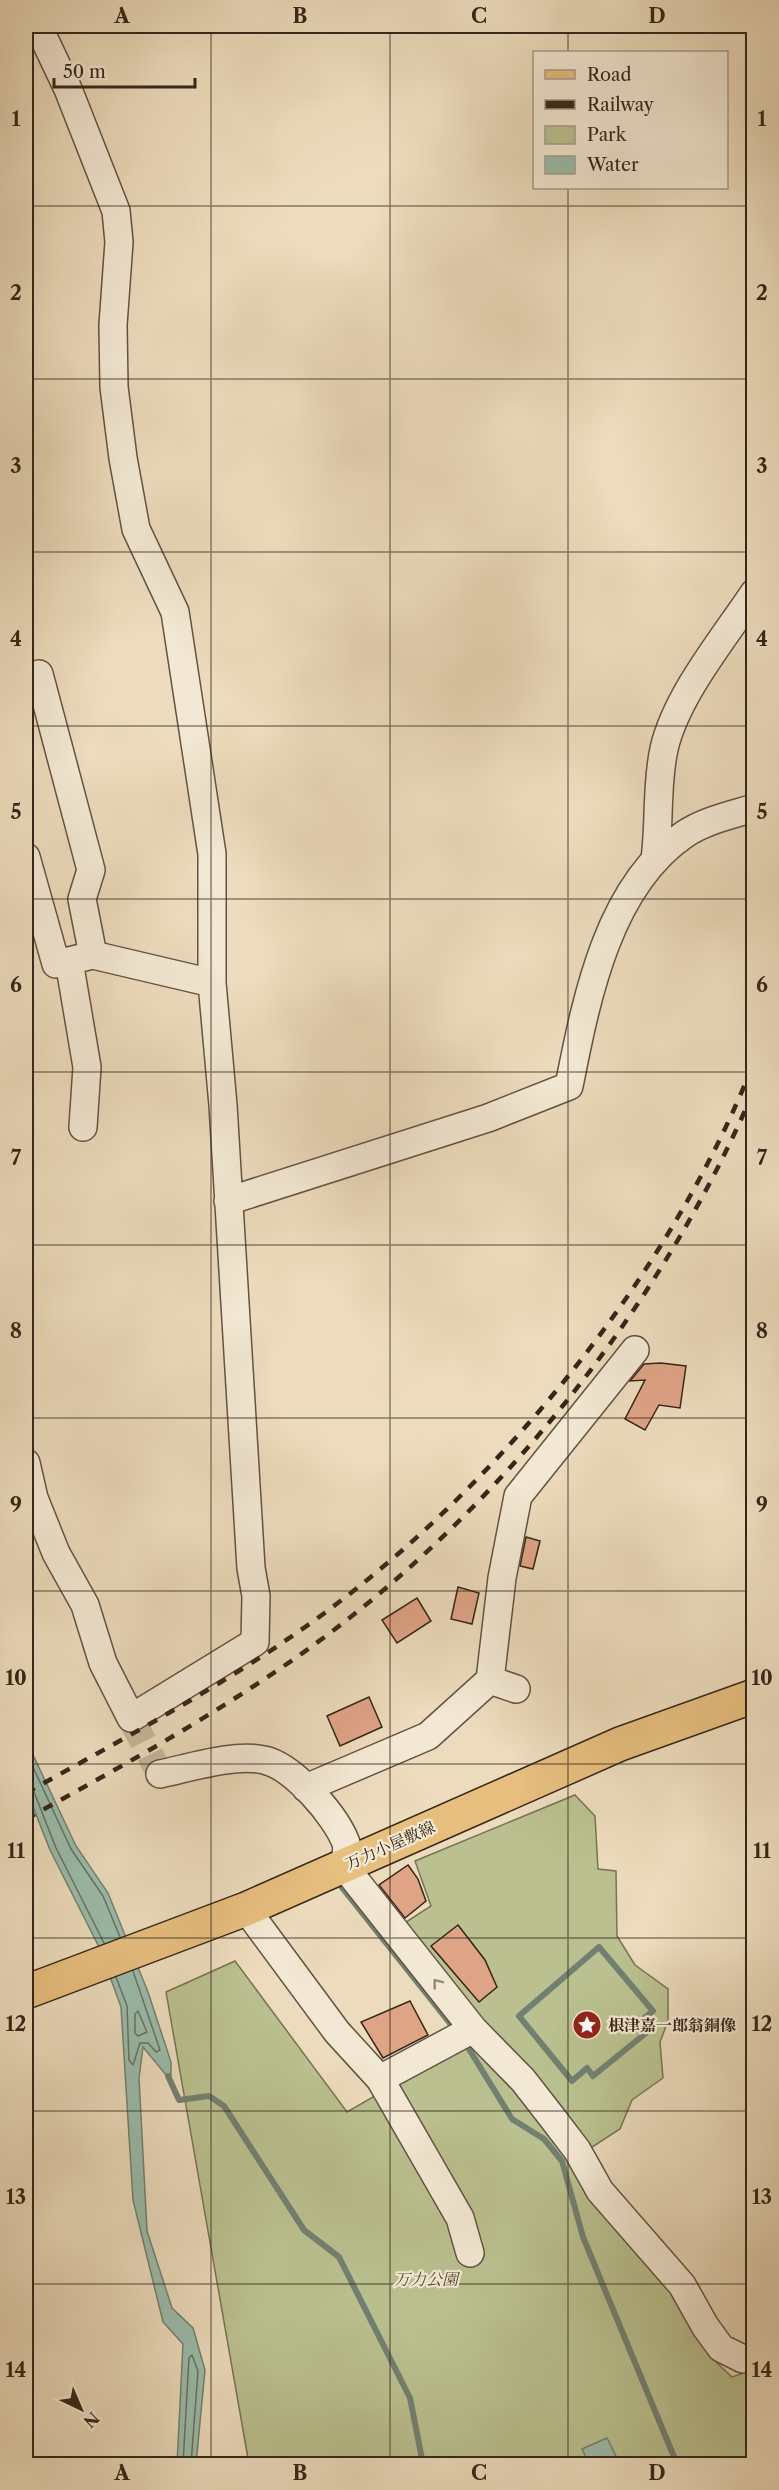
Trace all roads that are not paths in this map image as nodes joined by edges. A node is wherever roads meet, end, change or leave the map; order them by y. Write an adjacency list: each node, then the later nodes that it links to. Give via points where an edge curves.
1 (38, 26): 8 (street, via 69,89 116,210 119,242 113,324 114,387 136,529 175,612 212,854)
2 (753, 593): 6 (street, via 678,712 665,746 658,781 660,823)
3 (26, 677): 7 (street, via 39,674 91,870 82,900)
4 (753, 808): 6 (street, via 686,833)
5 (26, 857): 7 (street, via 56,964)
6 (655, 859): 10 (street, via 624,905 607,940 588,993 569,1086 488,1118)
7 (81, 958): 8 (street); 9 (street, via 87,1067)
8 (212, 983): 10 (street)
9 (84, 1127)
10 (228, 1201): 12 (street, via 249,1545 256,1596 255,1642 131,1718 103,1663 85,1605 56,1552 34,1498)
11 (635, 1350): 13 (street, via 518,1496 502,1578)
12 (26, 1463)
13 (490, 1680): 14 (street); 17 (street, via 428,1736)
14 (516, 1689)
15 (753, 1696): 18 (main road, 万力小屋敷線, via 620,1744)
16 (160, 1774): 17 (street, via 248,1758 266,1760)
17 (306, 1788): 18 (street, via 331,1815 343,1837 347,1846)
18 (344, 1866): 19 (main road, 万力小屋敷線); 21 (street, one-way to 18)
19 (238, 1912): 20 (main road, 万力小屋敷線); 22 (street)
20 (26, 1992)
21 (464, 2034): 22 (street); 24 (street, via 523,2080 577,2150 600,2190 682,2285 721,2348 742,2359)
22 (380, 2079): 23 (street, via 460,2218)
23 (470, 2253)
24 (753, 2357)

